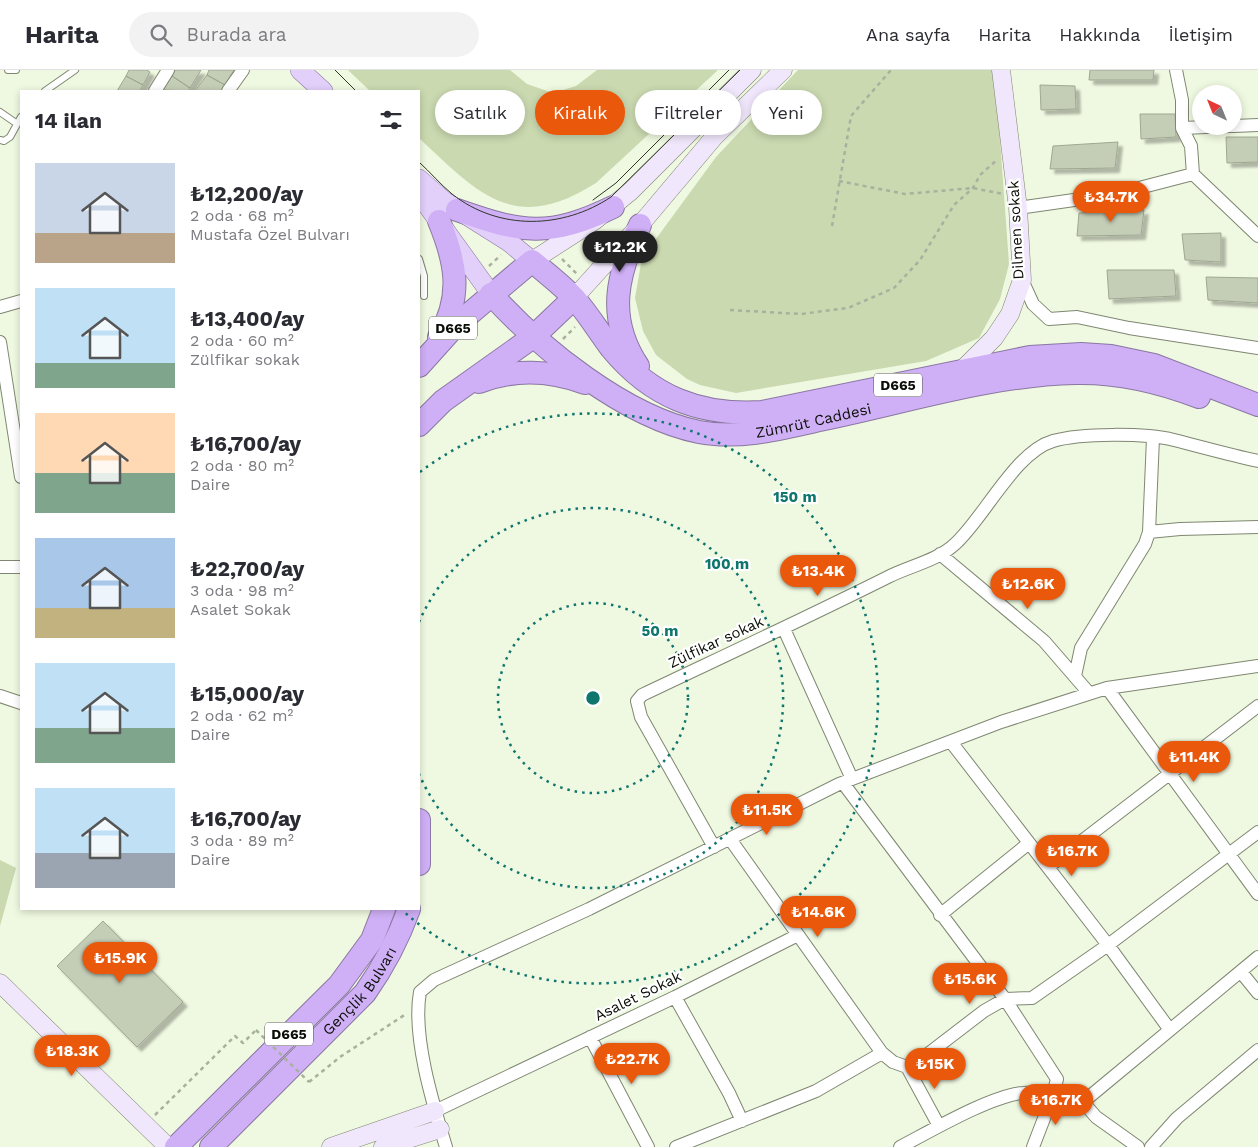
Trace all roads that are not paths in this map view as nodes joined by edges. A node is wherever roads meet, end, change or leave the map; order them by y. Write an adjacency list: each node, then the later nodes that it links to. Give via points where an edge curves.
1 (8, 70): 2 (lane)
2 (16, 70)
3 (75, 70): 11 (lane)
4 (168, 70): 12 (street)
5 (243, 70): 13 (street)
6 (300, 70): 14 (main road)
7 (752, 70): 27 (main road)
8 (782, 70): 29 (main road, via 715,136)
9 (1001, 70): 26 (main road, Dilmen sokak)
10 (1176, 70): 20 (street, via 1182,100)
11 (46, 90)
12 (156, 90)
13 (229, 90)
14 (322, 90)
15 (0, 112): 17 (lane)
16 (20, 117): 17 (lane)
17 (16, 123): 22 (lane, via 10,136)
18 (1258, 125): 19 (street)
19 (1242, 126)
20 (1182, 128): 21 (street); 23 (street, via 1191,146)
21 (1192, 128)
22 (0, 140)
23 (1193, 174): 26 (street, via 1116,194); 30 (street)
24 (420, 180): 28 (main road)
25 (420, 195): 28 (main road)
26 (1017, 202): 33 (main road, Dilmen sokak)
27 (613, 206): 28 (highway, via 568,225 538,229); 31 (main road)
28 (448, 216): 31 (main road, via 509,242); 35 (main road); 42 (highway, via 455,289 445,327)
29 (640, 226): 34 (main road); 45 (highway, via 622,272 618,310 620,325 638,365)
30 (1258, 236)
31 (532, 260): 34 (highway, D665); 35 (highway, D665)
32 (420, 263): 36 (lane)
33 (1022, 280): 41 (street, via 1033,304 1049,319 1077,317); 43 (main road, Dilmen sokak, via 1010,314 994,338)
34 (578, 289): 39 (highway); 45 (highway, D665, via 611,348 633,371)
35 (491, 294): 39 (highway, Zümrüt Caddesi); 42 (highway, D665)
36 (424, 296)
37 (20, 301): 38 (street)
38 (0, 307)
39 (533, 337): 44 (highway, Zümrüt Caddesi); 46 (highway)
40 (0, 342): 52 (street)
41 (1258, 348)
42 (425, 359)
43 (961, 372): 45 (highway, D665, via 762,412 724,412); 47 (highway, D665, via 1030,357 1111,356 1154,365)
44 (610, 392): 46 (highway, via 553,374 515,373 481,381); 48 (highway, Zümrüt Caddesi / D665, via 636,408 679,426 700,432 740,433 806,423 992,381 1076,373 1151,382)
45 (672, 398)
46 (443, 401): 49 (highway)
47 (1258, 405)
48 (1258, 421)
49 (420, 425)
50 (1153, 438): 51 (street, Zülfikar sokak); 54 (street); 55 (street, Zülfikar sokak, via 1085,435 1051,441 1026,459 955,545)
51 (1258, 461)
52 (20, 471)
53 (1258, 527): 54 (street)
54 (1149, 532): 60 (street, via 1145,544 1081,648)
55 (940, 554): 58 (street, Zülfikar sokak); 60 (street, via 1044,641)
56 (0, 567): 57 (street)
57 (20, 567)
58 (784, 629): 68 (street); 72 (street, Zülfikar sokak, via 642,694 637,701 641,717)
59 (1258, 666): 61 (street)
60 (1075, 676): 62 (street)
61 (1107, 688): 62 (street); 67 (street)
62 (1089, 693): 66 (street)
63 (0, 696): 64 (street)
64 (20, 702)
65 (1258, 706): 67 (street)
66 (951, 742): 68 (street); 71 (street)
67 (1169, 772): 73 (street); 74 (street)
68 (848, 781): 70 (street); 78 (street)
69 (1258, 832): 73 (street)
70 (730, 839): 72 (street); 79 (street)
71 (1029, 843): 74 (street); 78 (street)
72 (714, 847): 94 (street, via 434,980 420,992 417,1009 429,1092)
73 (1229, 854): 75 (street); 80 (street)
74 (1048, 867): 80 (street)
75 (1258, 894)
76 (384, 910): 101 (highway, Gençlik Bulvarı / D665, via 372,940 339,985)
77 (409, 910): 99 (highway, Gençlik Bulvarı / D665, via 399,938 364,993)
78 (940, 915): 86 (street)
79 (798, 935): 85 (street, Asalet Sokak); 90 (street)
80 (1108, 945): 86 (street, via 1032,998); 87 (street)
81 (1258, 958): 82 (street)
82 (1241, 972): 84 (street); 87 (street)
83 (0, 983): 100 (main road)
84 (1258, 993)
85 (676, 997): 88 (street, Asalet Sokak); 95 (street)
86 (1005, 1000): 91 (street, via 984,1011); 92 (street, via 1057,1079)
87 (1170, 1030): 93 (street)
88 (590, 1037): 94 (street, Asalet Sokak); 105 (street)
89 (1258, 1050): 110 (street, via 1177,1118)
90 (882, 1054): 91 (street); 95 (street, via 816,1090)
91 (907, 1067): 96 (street)
92 (1053, 1095): 93 (street); 96 (street, via 1022,1093 990,1102); 108 (street)
93 (1083, 1102): 109 (street, via 1096,1117)
94 (436, 1111): 97 (street); 102 (main road)
95 (742, 1121): 98 (street)
96 (939, 1126): 107 (street)
97 (440, 1129): 103 (main road); 104 (street)
98 (709, 1141): 106 (street)
99 (221, 1142)
100 (168, 1147)
101 (176, 1147)
102 (331, 1147)
103 (383, 1147)
104 (446, 1147)
105 (648, 1147)
106 (676, 1147)
107 (900, 1147)
108 (1033, 1147)
109 (1138, 1147)
110 (1151, 1147)

